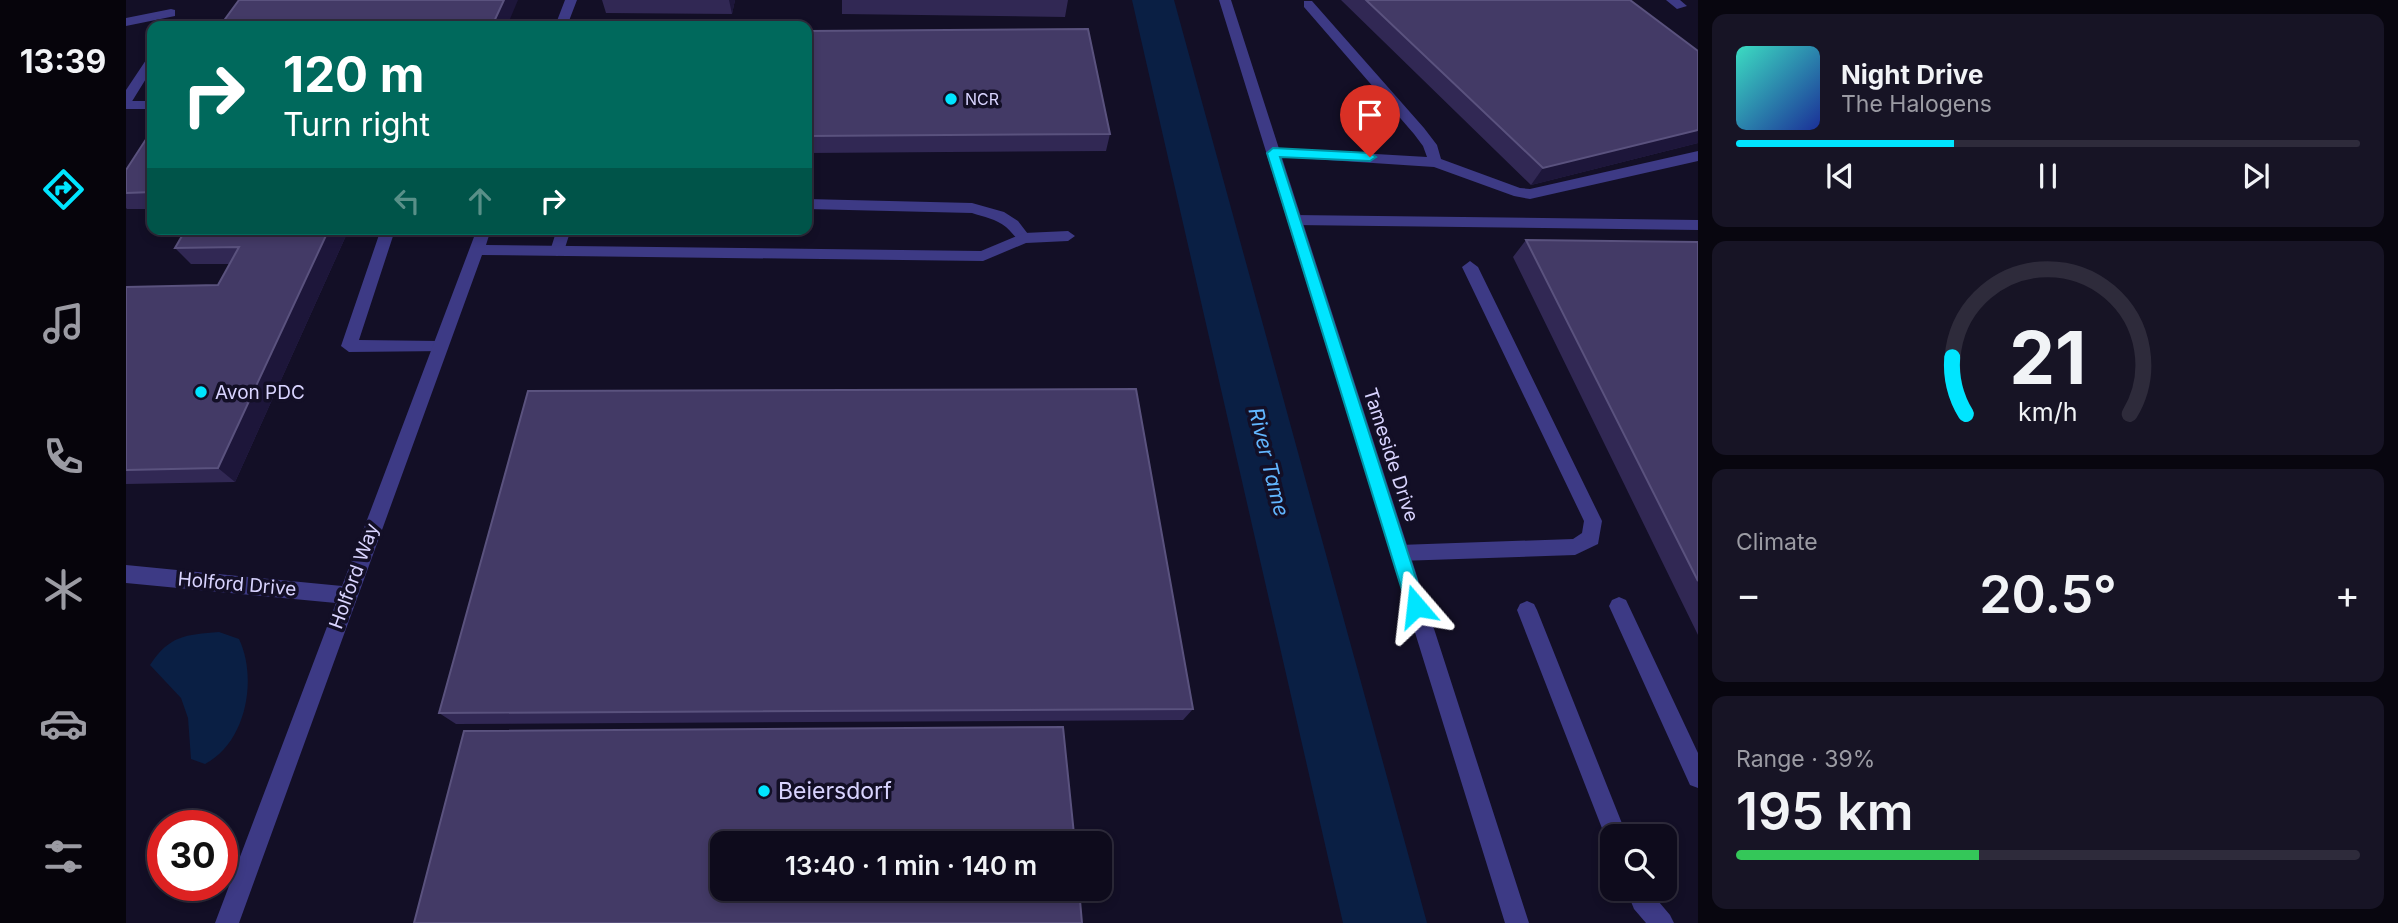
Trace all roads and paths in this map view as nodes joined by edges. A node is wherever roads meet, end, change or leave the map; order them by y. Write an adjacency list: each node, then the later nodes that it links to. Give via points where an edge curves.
1 (172, 0): 5 (street)
2 (571, 0): 7 (street)
3 (1225, 0): 12 (street, Tameside Drive)
4 (1308, 4): 14 (street, via 1419,131)
5 (171, 13): 6 (street); 8 (street)
6 (169, 21)
7 (563, 21)
8 (126, 22)
9 (147, 68): 10 (street)
10 (126, 103): 11 (street)
11 (147, 105)
12 (1273, 153): 14 (street); 16 (street, Tameside Drive)
13 (1698, 156): 14 (street, via 1530,194)
14 (1435, 162)
15 (812, 204): 22 (street, via 972,208 999,216)
16 (1294, 220): 17 (street); 27 (street, Tameside Drive)
17 (1698, 225)
18 (386, 235): 26 (street, via 349,346)
19 (482, 235): 23 (street, Holford Way)
20 (562, 235): 24 (street)
21 (1068, 236): 22 (street)
22 (1024, 238): 24 (street, via 983,256)
23 (477, 250): 24 (street); 26 (street, Holford Way)
24 (557, 251)
25 (1470, 267): 27 (street, via 1593,521 1591,538 1575,547)
26 (440, 347): 29 (street, Holford Way)
27 (1399, 553): 36 (street, Tameside Drive)
28 (126, 574): 29 (street, Holford Drive)
29 (347, 595): 35 (street, Holford Way)
30 (1619, 606): 32 (street)
31 (1527, 610): 33 (street)
32 (1698, 777)
33 (1611, 824)
34 (1643, 901): 37 (street)
35 (227, 923)
36 (1517, 923)
37 (1662, 923)

